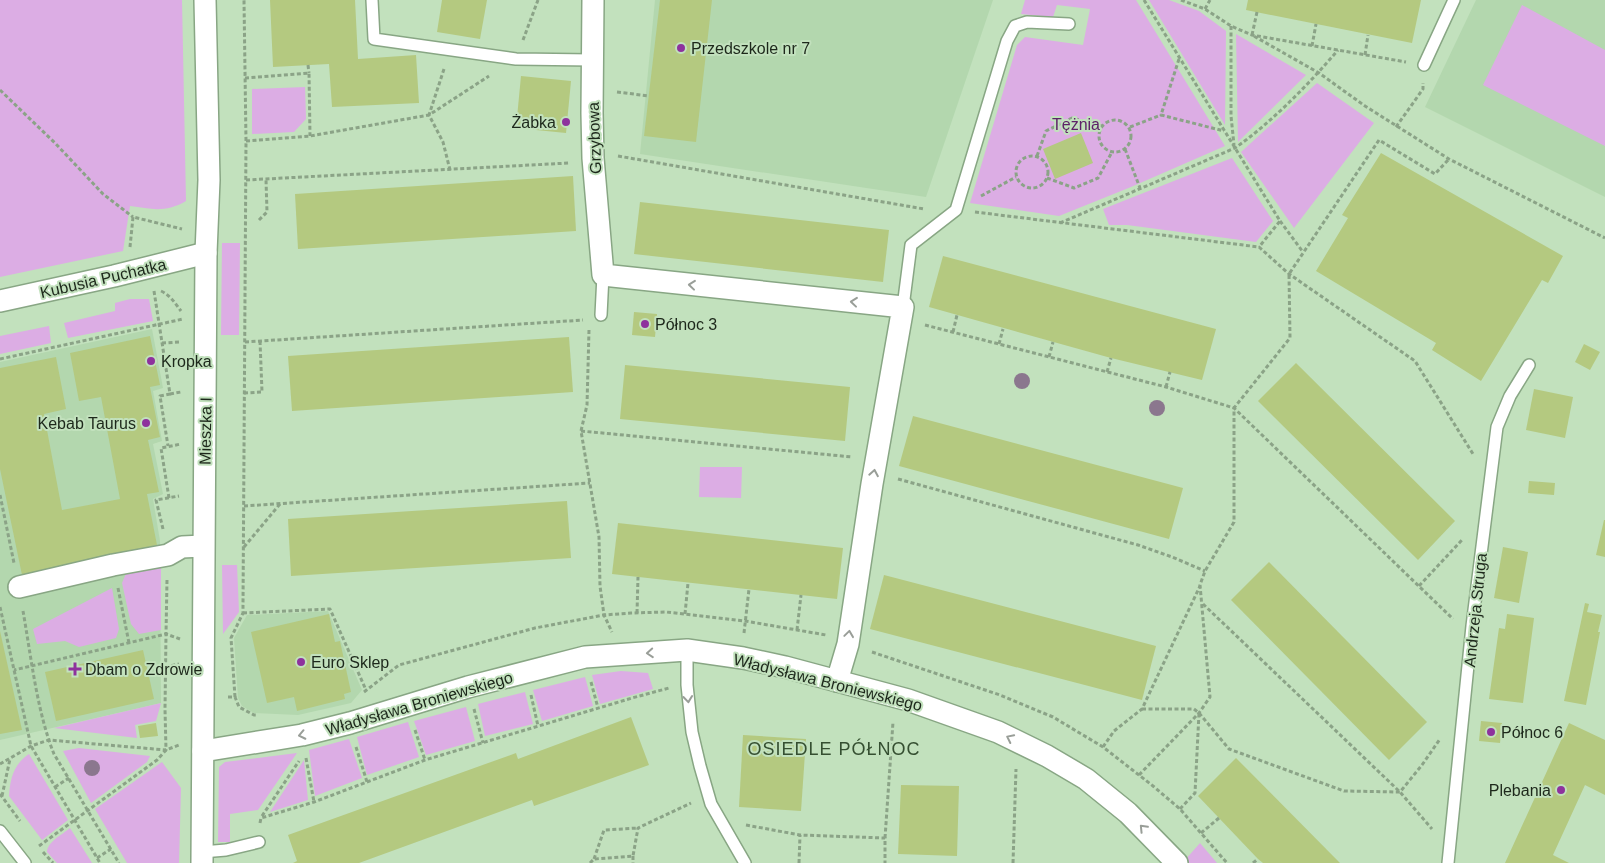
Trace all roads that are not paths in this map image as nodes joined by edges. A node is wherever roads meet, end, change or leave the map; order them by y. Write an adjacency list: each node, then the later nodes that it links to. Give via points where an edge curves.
1 (206, 0): 8 (street, Mieszka I, via 209,180)
2 (372, 0): 6 (lane, via 374,39 516,58)
3 (593, 0): 6 (street, Grzybowa)
4 (1454, 0): 7 (lane)
5 (1069, 24): 11 (lane, via 1027,22 1015,26 1007,42 956,210 911,244)
6 (592, 60): 9 (street, Grzybowa, via 594,158)
7 (1424, 65)
8 (206, 253): 10 (street, Kubusia Puchatka); 14 (street, Mieszka I)
9 (603, 275): 11 (street, one-way to 9); 12 (lane)
10 (0, 301)
11 (901, 313): 17 (street, one-way to 11, via 848,644)
12 (602, 315)
13 (1529, 365): 25 (lane, Andrzeja Struga, via 1510,396 1497,427 1472,626)
14 (203, 546): 15 (street, via 182,547 168,555); 18 (street, Mieszka I)
15 (19, 588)
16 (687, 650): 17 (street, Władysława Broniewskiego, via 743,658); 18 (street, Władysława Broniewskiego, one-way to 18, via 585,657 302,735); 23 (lane, one-way to 23, via 692,732 700,766 711,804)
17 (837, 681): 24 (street, Władysława Broniewskiego, one-way to 17, via 1128,813 1086,778 1047,756 998,732 908,700)
18 (193, 747): 21 (street, Mieszka I)
19 (0, 831): 22 (lane)
20 (259, 842): 21 (lane)
21 (202, 857)
22 (25, 863)
23 (745, 863)
24 (1177, 863)
25 (1448, 863)

